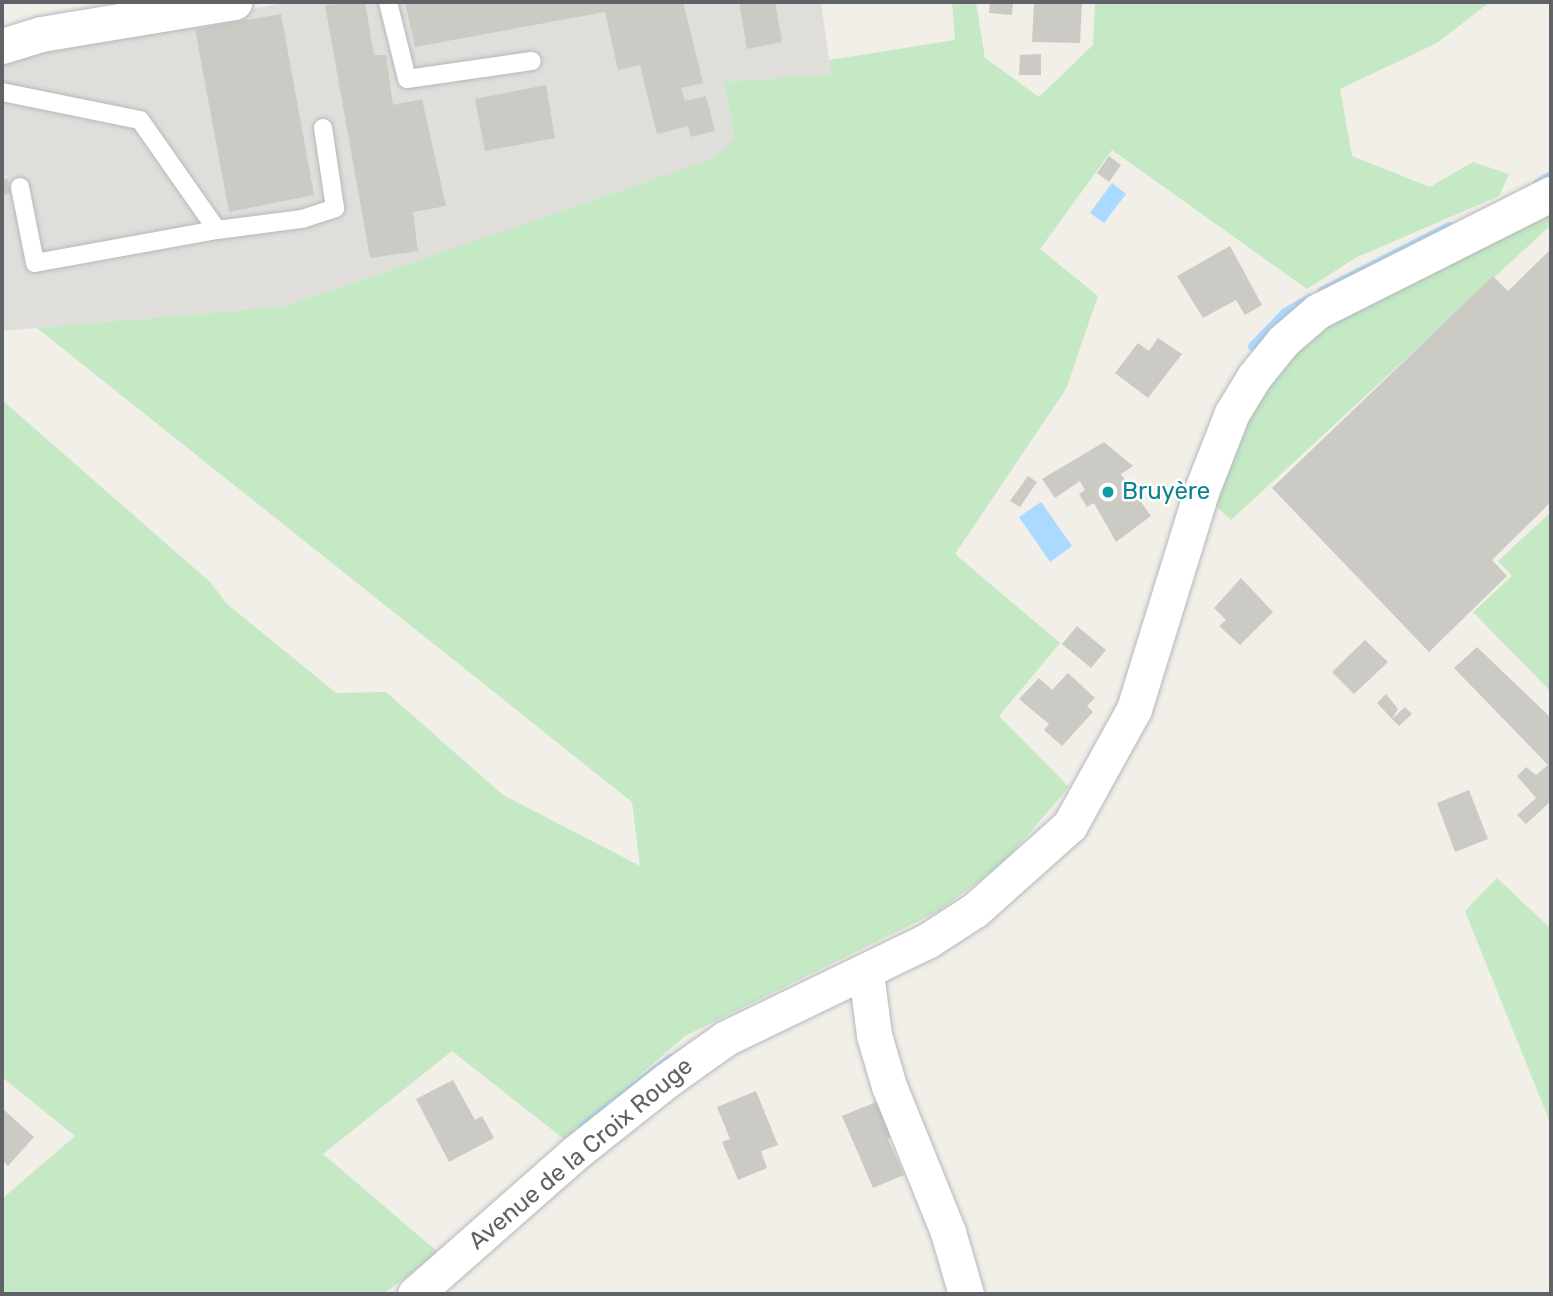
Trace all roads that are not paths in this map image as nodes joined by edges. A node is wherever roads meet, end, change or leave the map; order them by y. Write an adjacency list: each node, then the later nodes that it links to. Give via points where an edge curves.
1 (234, 2): 3 (street, via 41,34)
2 (388, 2): 4 (lane, via 407,79)
3 (2, 46)
4 (532, 61)
5 (2, 92): 9 (lane, via 141,120)
6 (323, 128): 9 (lane, via 335,208 302,219)
7 (20, 187): 9 (lane, via 36,263)
8 (1551, 194): 10 (street, Avenue de la Croix Rouge, via 1318,311 1283,341 1232,412 1201,492 1134,709 1070,825 975,910)
9 (217, 230)
10 (866, 973): 11 (street, Avenue de la Croix Rouge, via 790,1004 716,1045 575,1153); 12 (street, via 874,1035 889,1086 948,1232)
11 (415, 1294)
12 (966, 1294)

